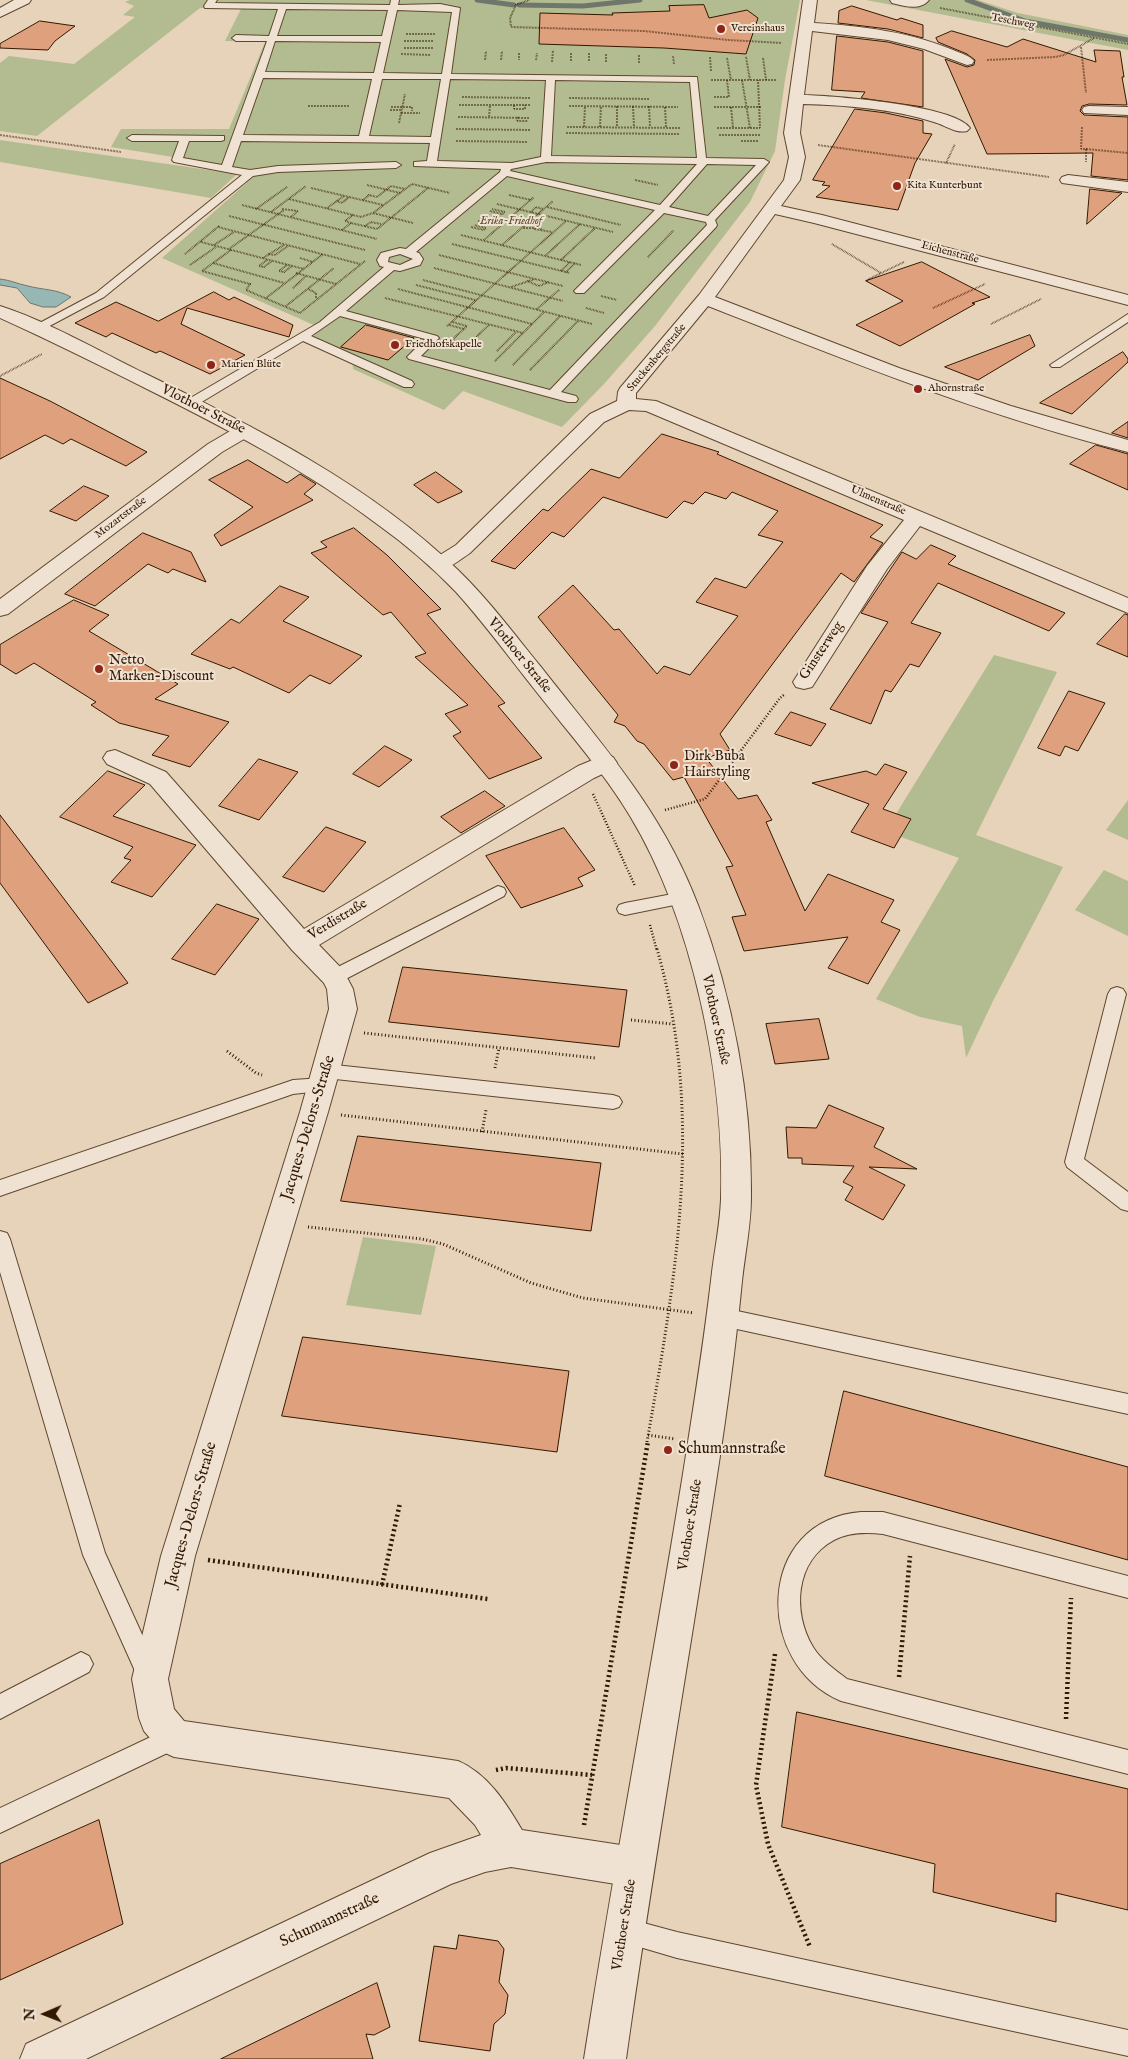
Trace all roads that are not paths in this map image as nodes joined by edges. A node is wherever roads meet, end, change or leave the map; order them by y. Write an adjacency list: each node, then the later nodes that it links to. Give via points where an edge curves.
1 (24, 0): 10 (street)
2 (213, 0): 8 (lane, via 208,6)
3 (403, 0): 9 (lane)
4 (810, 0): 11 (street, Stuckenbergstraße)
5 (897, 0): 6 (street)
6 (919, 1)
7 (394, 4): 8 (lane); 9 (lane); 14 (lane)
8 (283, 7): 13 (lane)
9 (448, 8): 18 (lane, via 457,10)
10 (1, 12)
11 (806, 27): 15 (street, via 905,38); 20 (street, Stuckenbergstraße)
12 (236, 38): 13 (lane)
13 (272, 38): 14 (lane); 16 (lane)
14 (385, 43): 17 (lane)
15 (967, 61)
16 (260, 75): 17 (lane); 27 (lane)
17 (378, 76): 18 (lane); 28 (lane)
18 (446, 77): 19 (lane); 29 (lane)
19 (551, 78): 30 (lane); 31 (lane, via 694,79)
20 (796, 99): 23 (street, via 830,100 916,112); 40 (street, Stuckenbergstraße, via 792,134 797,157 792,180)
21 (1088, 110): 22 (street)
22 (1128, 111)
23 (962, 128)
24 (132, 138): 25 (lane)
25 (185, 138): 26 (lane); 35 (lane, via 177,160)
26 (220, 138)
27 (238, 138): 28 (lane); 35 (lane)
28 (363, 140): 29 (lane)
29 (436, 140): 34 (lane)
30 (546, 160): 31 (lane); 36 (lane)
31 (702, 161): 41 (lane); 42 (lane, via 764,162)
32 (418, 164): 34 (lane)
33 (396, 165): 37 (lane)
34 (431, 165): 36 (lane)
35 (226, 169): 37 (lane)
36 (506, 170): 41 (lane); 43 (lane)
37 (250, 173): 51 (lane, via 100,295)
38 (1068, 180): 39 (street)
39 (1128, 187)
40 (772, 209): 46 (street, Stuckenbergstraße); 47 (street, Eichenstraße)
41 (661, 210): 42 (lane); 45 (lane)
42 (710, 220): 55 (lane, via 712,225)
43 (409, 252): 44 (lane, via 415,254 416,263 400,268); 44 (lane, via 380,254 384,264)
44 (390, 267): 49 (lane)
45 (580, 291)
46 (705, 299): 58 (street, Stuckenbergstraße, via 627,392); 60 (street, via 892,372 1004,410)
47 (1128, 300)
48 (0, 311): 51 (street, Vlothoer Straße)
49 (338, 312): 52 (lane); 55 (lane, via 434,338 413,357)
50 (1128, 317): 53 (lane)
51 (38, 328): 57 (street, Vlothoer Straße)
52 (303, 337): 54 (lane); 57 (lane)
53 (1056, 365)
54 (408, 384)
55 (553, 394): 56 (lane)
56 (572, 399)
57 (191, 403): 59 (street, Vlothoer Straße)
58 (626, 404): 61 (street, Ulmenstraße, via 649,405); 62 (street, Stuckenbergstraße, via 597,418 463,548)
59 (244, 431): 62 (street, Vlothoer Straße, via 358,500); 64 (street, Mozartstraße, via 215,448)
60 (1128, 446)
61 (917, 517): 63 (street, Ulmenstraße); 65 (street, Ginsterweg, via 878,566)
62 (439, 564): 67 (street, Vlothoer Straße, via 504,635)
63 (1128, 606)
64 (0, 609)
65 (804, 682)
66 (115, 758): 71 (street, Verdistraße, via 158,778)
67 (596, 767): 69 (street, Vlothoer Straße, via 643,816); 71 (street, Verdistraße)
68 (498, 892): 72 (lane)
69 (683, 898): 70 (lane); 79 (street, Vlothoer Straße, via 701,953 730,1098 736,1196)
70 (625, 909)
71 (301, 943): 72 (street, Jacques-Delors-Straße)
72 (334, 977): 74 (street, Jacques-Delors-Straße, via 343,1009)
73 (1118, 994): 77 (lane, via 1074,1162)
74 (321, 1089): 75 (lane); 76 (lane, via 293,1087); 83 (street, Jacques-Delors-Straße, via 178,1556)
75 (613, 1102)
76 (0, 1188)
77 (1128, 1204)
78 (0, 1239): 83 (lane, via 94,1555)
79 (723, 1317): 80 (lane); 89 (street, Vlothoer Straße)
80 (1128, 1404)
81 (1128, 1587): 86 (lane, via 883,1523 865,1522 831,1529 815,1540 792,1574 788,1592 788,1611 794,1634 805,1655 818,1671 841,1689)
82 (81, 1664): 84 (lane)
83 (150, 1679): 85 (street, Jacques-Delors-Straße, via 157,1718)
84 (0, 1707)
85 (174, 1738): 87 (lane); 88 (street, via 458,1780 489,1811)
86 (1128, 1762)
87 (0, 1821)
88 (511, 1848): 89 (street, Schumannstraße); 92 (street, Schumannstraße, via 444,1867)
89 (634, 1867): 90 (street, Vlothoer Straße)
90 (625, 1931): 91 (lane); 93 (street, Vlothoer Straße)
91 (1128, 2043)
92 (41, 2059)
93 (605, 2059)

